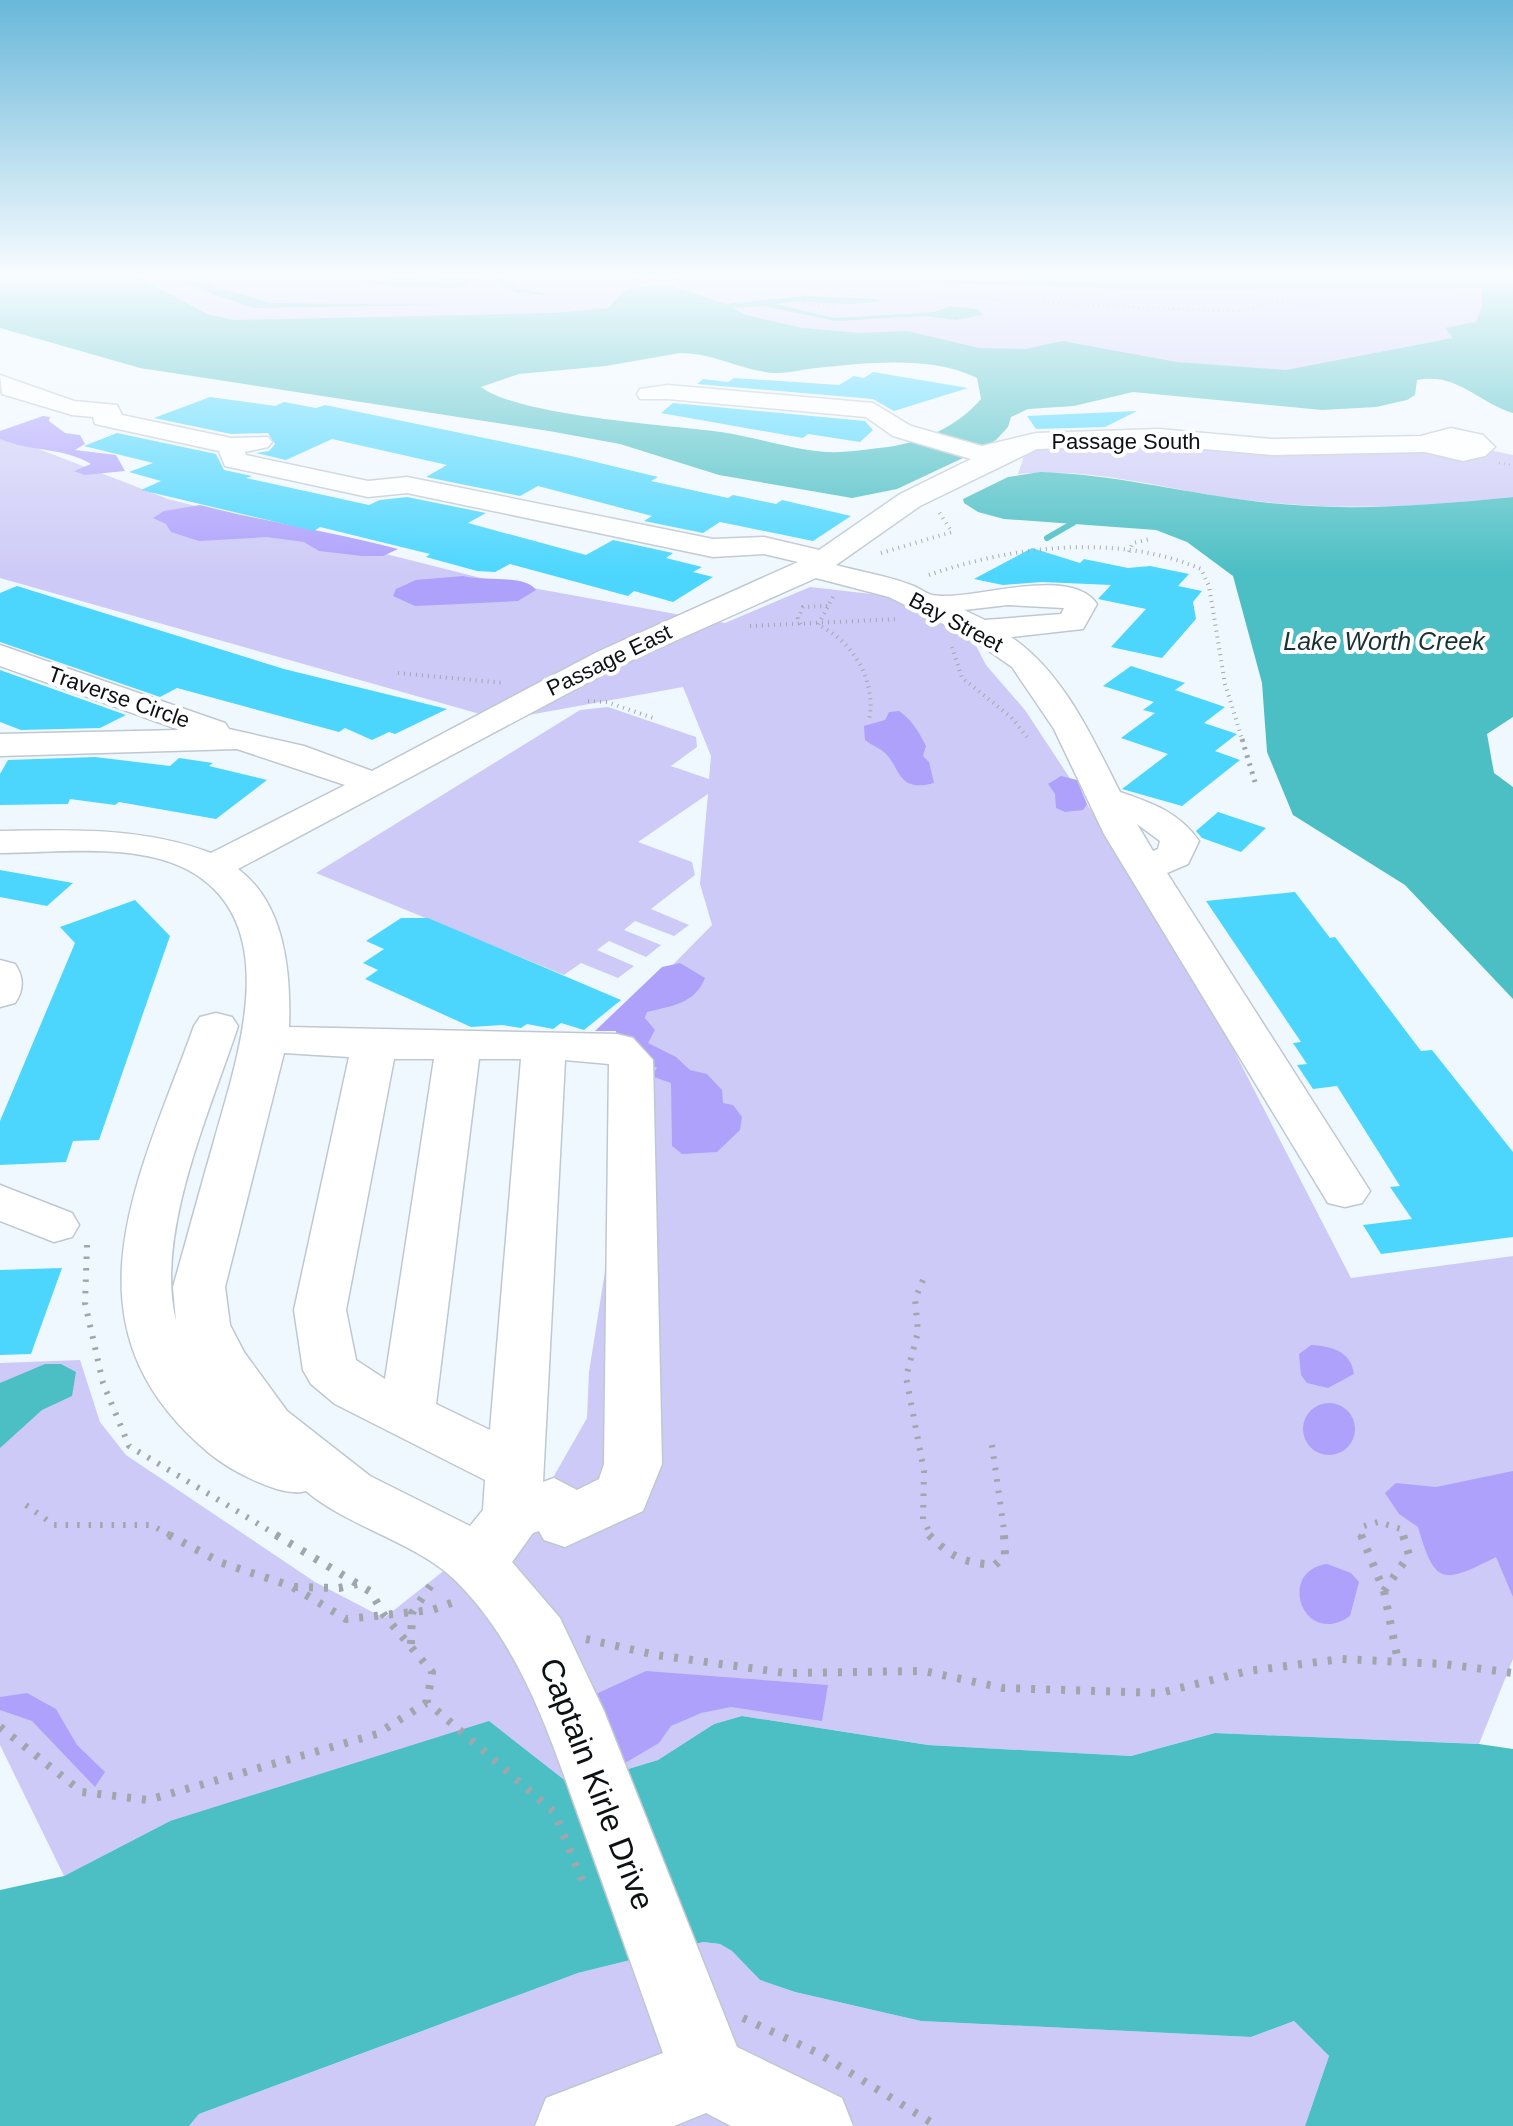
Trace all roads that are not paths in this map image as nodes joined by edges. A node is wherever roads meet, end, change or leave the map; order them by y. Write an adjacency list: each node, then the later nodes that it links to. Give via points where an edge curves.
1 (0, 382): 4 (street, Bay Street, via 72,408 61,415 73,422 104,419)
2 (649, 394): 6 (street, via 873,410 902,430)
3 (292, 444): 4 (street, Bay Street)
4 (231, 446): 8 (street, Bay Street, via 234,460 254,465 368,489)
5 (1513, 452): 6 (street, Passage South, via 1456,453 1430,444 1150,448 1092,438 1036,441)
6 (992, 453): 9 (street, Passage East, via 910,500)
7 (370, 460): 8 (street, Bay Street, via 410,468)
8 (407, 485): 9 (street, Bay Street, via 713,548 748,544 802,552)
9 (826, 582): 10 (street, Bay Street); 15 (street, Passage East, via 608,659)
10 (910, 605): 11 (street, Bay Street); 11 (street, via 1049,596 1082,604 1072,622)
11 (964, 633): 25 (street, Bay Street, via 1024,660 1071,730 1105,799 1174,831 1180,841 1174,856 1144,868)
12 (0, 655): 13 (street, Traverse Circle)
13 (238, 739): 14 (street, Traverse Circle); 15 (street, Traverse Circle)
14 (0, 745)
15 (374, 784): 17 (street, Passage East)
16 (0, 842): 17 (street, Captain Kirle Drive, via 154,845)
17 (212, 867): 21 (street, Captain Kirle Drive, via 248,897 264,933)
18 (0, 973): 19 (street)
19 (0, 994)
20 (216, 1026): 29 (street, via 153,1232 145,1293 153,1335 212,1423 252,1454)
21 (269, 1038): 22 (street); 29 (street, Captain Kirle Drive, via 200,1287 204,1325 267,1426)
22 (374, 1045): 23 (street); 28 (street, via 320,1310 330,1370)
23 (458, 1046): 24 (street); 28 (street)
24 (544, 1046): 30 (street); 30 (street, via 617,1048 632,1060 632,1464 622,1494 565,1523 554,1502)
25 (1345, 1191)
26 (0, 1202): 27 (street)
27 (54, 1224)
28 (408, 1415): 30 (street)
29 (349, 1492): 31 (street, Captain Kirle Drive)
30 (513, 1493): 31 (street)
31 (477, 1565): 32 (street, Captain Kirle Drive, via 538,1636)
32 (754, 2092): 33 (street)
33 (574, 2126)

